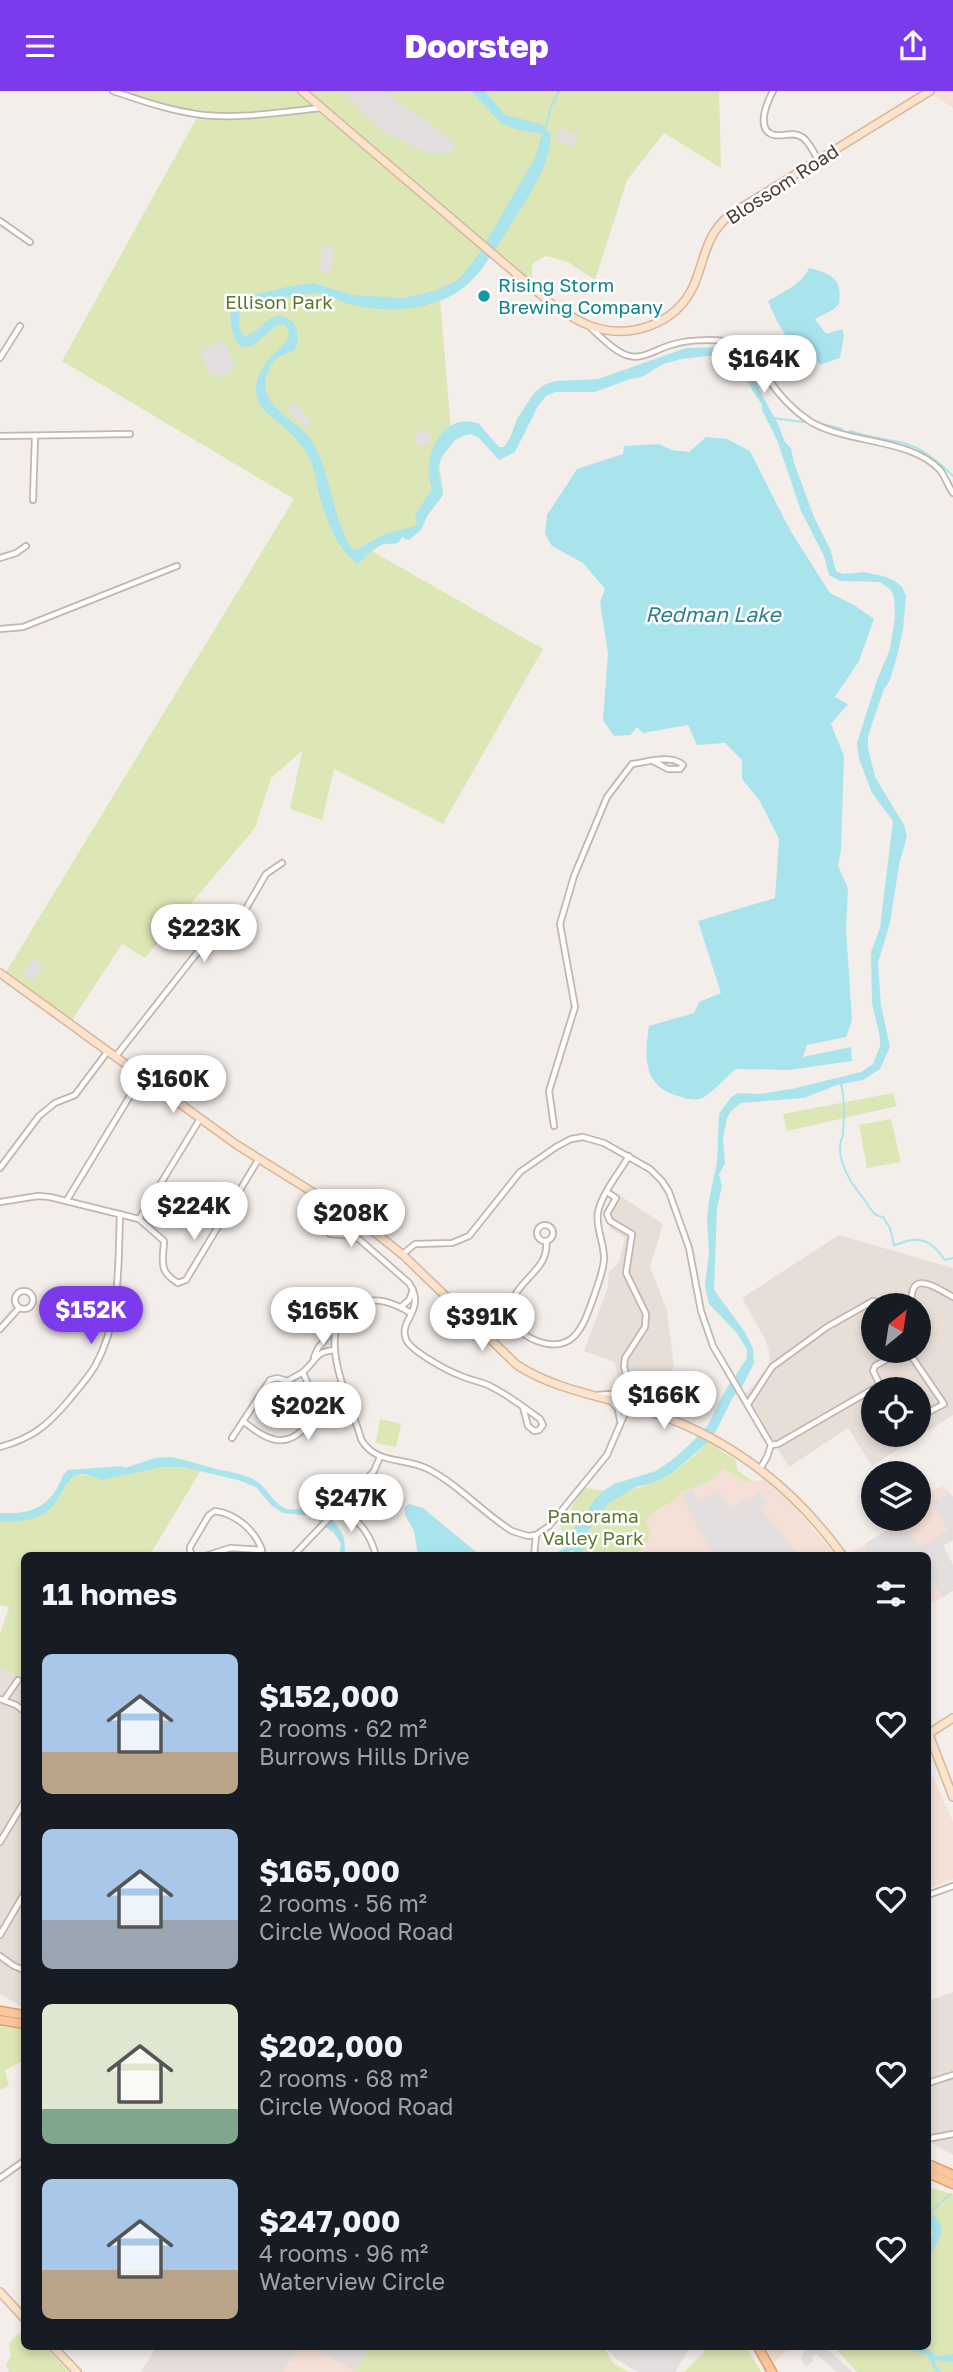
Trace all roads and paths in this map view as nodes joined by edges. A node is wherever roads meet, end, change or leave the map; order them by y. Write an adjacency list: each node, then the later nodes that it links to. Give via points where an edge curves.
1 (113, 91): 5 (street, via 199,115)
2 (302, 91): 5 (main road, Blossom Road)
3 (773, 91): 6 (street, via 764,126 775,135 800,136)
4 (930, 91): 6 (main road, Blossom Road)
5 (321, 108): 10 (main road, Blossom Road, via 554,306)
6 (818, 159): 10 (main road, Blossom Road, via 753,198 717,227 689,293 668,317 649,327 623,331)
7 (0, 221): 8 (street)
8 (30, 242)
9 (20, 326): 11 (street)
10 (589, 326): 15 (street, via 630,356 686,342 740,345 755,356 775,388 807,420 922,457 940,470)
11 (0, 358)
12 (131, 434): 14 (street)
13 (0, 436): 14 (street)
14 (35, 436): 16 (street)
15 (953, 493)
16 (33, 500)
17 (26, 546): 18 (street)
18 (0, 558)
19 (177, 566): 20 (street, via 23,627)
20 (0, 629)
21 (653, 761): 21 (street, via 671,759 683,765 672,770); 27 (street, via 632,764 607,797 574,876 560,924 575,1007 549,1091)
22 (282, 863): 24 (street, via 266,874 244,912 204,944)
23 (0, 973): 24 (main road)
24 (112, 1053): 25 (main road); 30 (street, via 75,1095 43,1112)
25 (143, 1075): 26 (main road); 34 (street)
26 (201, 1118): 31 (main road); 38 (street)
27 (554, 1126)
28 (0, 1154): 30 (street)
29 (629, 1156): 33 (street); 40 (street, via 596,1140 571,1139 520,1172 469,1236 452,1243 415,1244); 60 (street, via 654,1172 669,1192 689,1248 713,1346)
30 (6, 1158): 32 (street)
31 (258, 1160): 36 (main road); 38 (street, via 186,1280 178,1283 167,1277 162,1268 164,1241)
32 (0, 1168)
33 (607, 1192): 39 (street, via 597,1215 603,1268 582,1327 559,1344 525,1336 512,1309 515,1294 544,1261); 55 (street, via 616,1198 607,1214 611,1221 632,1234 626,1273 646,1314 645,1327 625,1359)
34 (67, 1200): 35 (street, via 38,1196); 37 (street)
35 (0, 1202)
36 (337, 1207): 40 (main road); 41 (street, via 328,1225 330,1234 360,1240)
37 (120, 1214): 38 (street); 69 (street, via 117,1299 99,1359 44,1427)
38 (139, 1219)
39 (546, 1241)
40 (403, 1255): 57 (main road, via 517,1365 553,1384)
41 (413, 1289): 44 (street); 47 (street, via 416,1304)
42 (913, 1293): 43 (street, via 915,1286 924,1284)
43 (953, 1297)
44 (401, 1307): 47 (street); 48 (street, via 365,1301 349,1309)
45 (19, 1308): 45 (street, via 16,1295 30,1293 31,1306); 49 (street)
46 (861, 1308): 60 (street, via 772,1367)
47 (411, 1313): 61 (street, via 405,1331 411,1347)
48 (338, 1324): 50 (street); 51 (street)
49 (0, 1329)
50 (335, 1350): 51 (street, via 323,1351); 70 (street, via 361,1439)
51 (314, 1359): 53 (street)
52 (881, 1363): 54 (street, via 874,1367)
53 (303, 1373): 65 (street, via 288,1381 270,1380); 65 (street, via 313,1405 302,1431 276,1440)
54 (876, 1377)
55 (627, 1384): 57 (street, via 622,1393); 63 (street)
56 (931, 1385): 64 (street, via 944,1404)
57 (594, 1395): 59 (main road)
58 (861, 1399): 68 (street)
59 (611, 1400): 62 (main road); 66 (street)
60 (748, 1403): 68 (street)
61 (523, 1407): 61 (street, via 540,1419 543,1425 539,1430 528,1426)
62 (637, 1408): 63 (main road); 66 (street, via 625,1413)
63 (647, 1411): 71 (main road, via 718,1440)
64 (931, 1411)
65 (243, 1421): 67 (street)
66 (621, 1421): 73 (street, via 597,1470)
67 (232, 1438)
68 (771, 1445): 71 (street)
69 (0, 1447)
70 (380, 1457): 72 (street, via 374,1471); 73 (street, via 427,1468 505,1527)
71 (760, 1469): 81 (main road, via 793,1496)
72 (340, 1505): 78 (street); 79 (street, via 367,1531)
73 (536, 1535): 80 (street)
74 (191, 1552): 77 (street, via 215,1511 250,1529)
75 (218, 1552): 76 (street, via 230,1548)
76 (257, 1552)
77 (264, 1552)
78 (297, 1552)
79 (375, 1552)
80 (534, 1552)
81 (840, 1552)
82 (18, 1681): 83 (street)
83 (2, 1700): 84 (street)
84 (21, 1710)
85 (953, 1718): 86 (main road)
86 (931, 1731)
87 (931, 1741): 88 (main road)
88 (953, 1797)
89 (21, 1807): 90 (street)
90 (0, 1842)
91 (953, 1886): 92 (street)
92 (931, 1894)
93 (21, 1899): 94 (street)
94 (0, 1935)
95 (0, 1956): 96 (street)
96 (21, 1968)
97 (0, 2011): 98 (main road)
98 (21, 2014)
99 (0, 2020): 100 (main road)
100 (21, 2024)
101 (953, 2075): 102 (street)
102 (931, 2082)
103 (953, 2134): 104 (street)
104 (931, 2137)
105 (21, 2163): 109 (street)
106 (931, 2165): 108 (main road)
107 (931, 2174): 110 (main road)
108 (953, 2175)
109 (0, 2178)
110 (953, 2184)
111 (0, 2292): 112 (main road)
112 (21, 2315)
113 (55, 2350): 115 (main road)
114 (760, 2350): 116 (main road)
115 (77, 2372)
116 (772, 2372)

